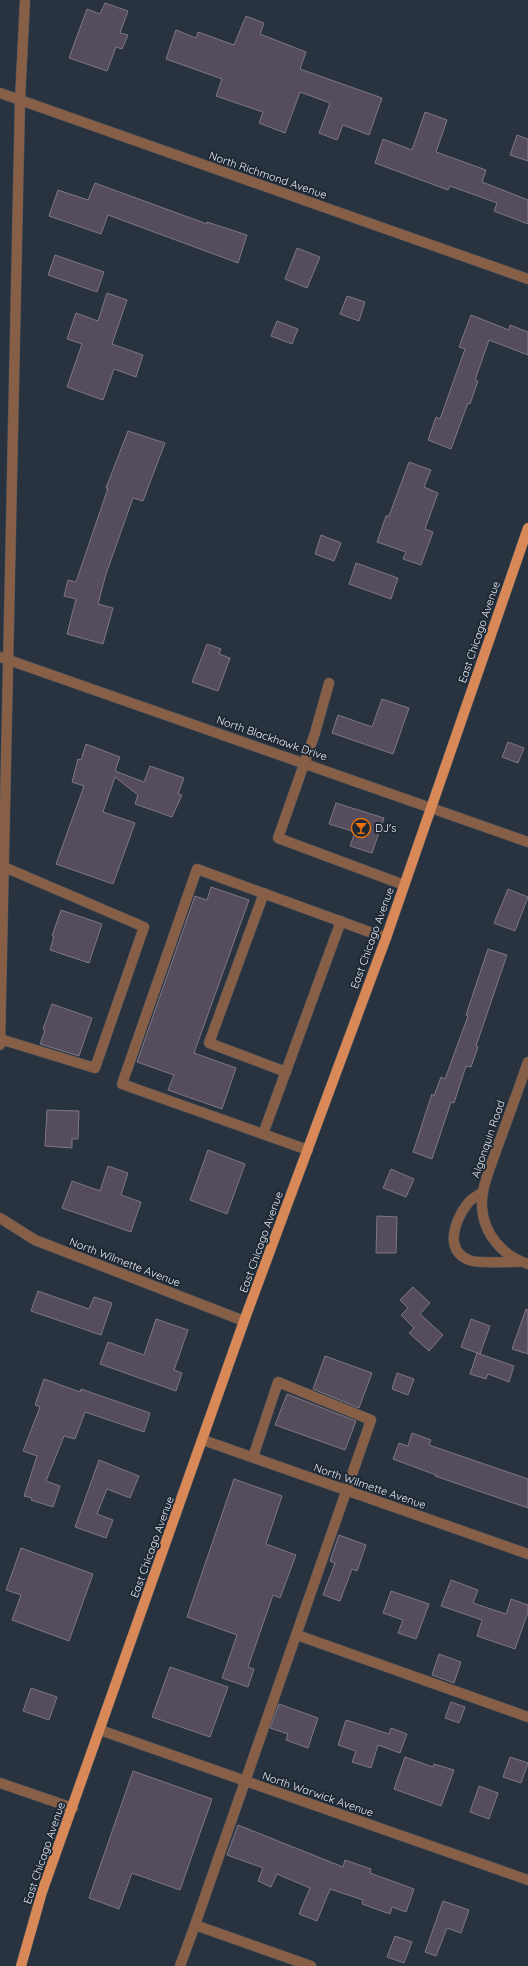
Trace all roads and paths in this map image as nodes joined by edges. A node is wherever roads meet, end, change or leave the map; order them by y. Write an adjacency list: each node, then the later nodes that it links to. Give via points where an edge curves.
1 (25, 0): 3 (street)
2 (0, 93): 3 (street, North Richmond Avenue)
3 (20, 100): 4 (street, North Richmond Avenue); 6 (street)
4 (528, 279)
5 (528, 528): 9 (main road, East Chicago Avenue)
6 (4, 658): 8 (street, North Blackhawk Drive); 11 (street)
7 (329, 683): 8 (street)
8 (305, 763): 9 (street, North Blackhawk Drive); 12 (street, via 278,838)
9 (430, 806): 10 (street, North Blackhawk Drive); 12 (main road, East Chicago Avenue)
10 (528, 842)
11 (4, 867): 16 (street); 16 (street, via 144,927 95,1068)
12 (404, 885): 15 (main road, East Chicago Avenue)
13 (264, 893): 14 (street); 19 (street, via 209,1043); 20 (street, via 197,869 122,1084)
14 (341, 921): 15 (street); 19 (street)
15 (386, 938): 21 (main road, East Chicago Avenue)
16 (0, 1039): 17 (street)
17 (0, 1045)
18 (528, 1062): 22 (street, Algonquin Road)
19 (286, 1072): 20 (street)
20 (263, 1134): 21 (street)
21 (308, 1150): 25 (main road, East Chicago Avenue)
22 (483, 1192): 24 (street, Algonquin Road, via 482,1207 487,1226 497,1245 506,1254); 24 (street, via 469,1201 458,1219 453,1234 456,1248 473,1262)
23 (0, 1218): 25 (street, North Wilmette Avenue, via 35,1240)
24 (525, 1263)
25 (244, 1321): 26 (main road, East Chicago Avenue)
26 (203, 1440): 27 (street, North Wilmette Avenue); 32 (main road, East Chicago Avenue)
27 (254, 1457): 28 (street, North Wilmette Avenue); 28 (street, via 278,1382 372,1420)
28 (348, 1491): 29 (street, North Wilmette Avenue); 30 (street)
29 (528, 1554)
30 (297, 1635): 31 (street); 33 (street)
31 (528, 1717)
32 (100, 1730): 33 (street, North Warwick Avenue); 35 (main road, East Chicago Avenue)
33 (246, 1781): 36 (street, North Warwick Avenue); 37 (street)
34 (0, 1783): 35 (street)
35 (73, 1808): 38 (main road, East Chicago Avenue, via 42,1892)
36 (528, 1880)
37 (195, 1925): 39 (street); 40 (street)
38 (21, 1966)
39 (180, 1966)
40 (311, 1966)

